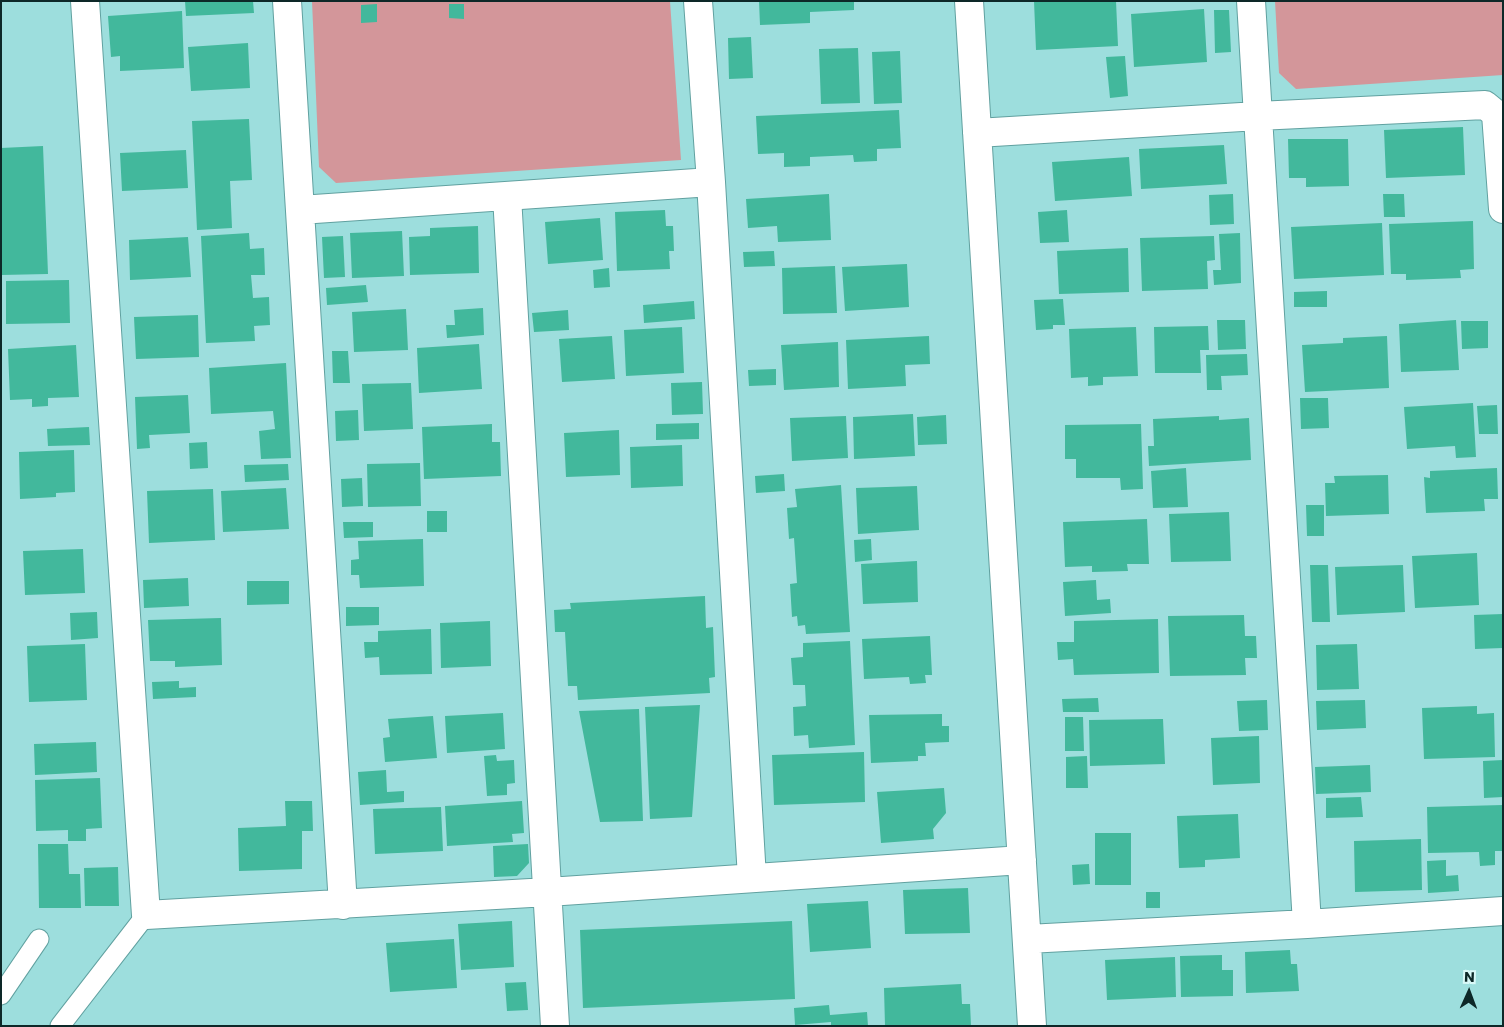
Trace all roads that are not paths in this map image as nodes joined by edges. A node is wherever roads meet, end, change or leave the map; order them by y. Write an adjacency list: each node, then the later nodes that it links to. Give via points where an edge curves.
1 (85, 1): 17 (street)
2 (287, 1): 11 (street)
3 (698, 1): 8 (street)
4 (969, 1): 7 (street)
5 (1251, 1): 6 (street)
6 (1258, 116): 7 (street); 10 (street, via 1485,105 1496,114); 18 (street)
7 (977, 133): 12 (street)
8 (711, 182): 9 (street); 13 (street)
9 (507, 196): 11 (street); 14 (street)
10 (1503, 209)
11 (300, 210): 15 (street)
12 (1022, 860): 13 (street); 20 (street)
13 (752, 878): 14 (street)
14 (548, 892): 15 (street); 23 (street)
15 (343, 905): 17 (street)
16 (1503, 911): 18 (street)
17 (146, 915): 22 (lane)
18 (1307, 924): 20 (street)
19 (39, 939): 21 (lane)
20 (1028, 939): 24 (street)
21 (1, 995)
22 (60, 1026)
23 (555, 1026)
24 (1032, 1026)

